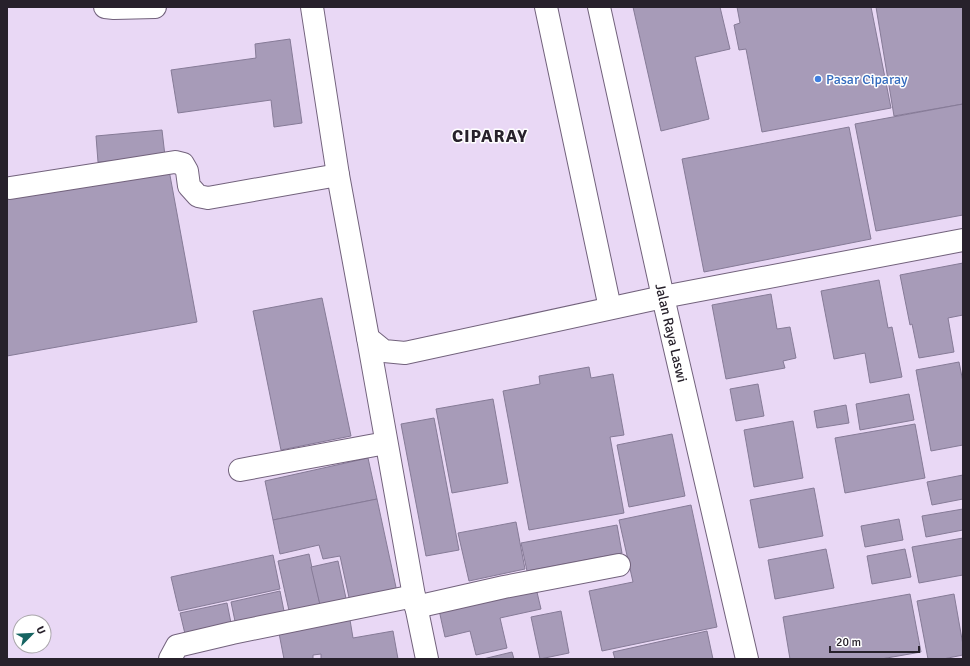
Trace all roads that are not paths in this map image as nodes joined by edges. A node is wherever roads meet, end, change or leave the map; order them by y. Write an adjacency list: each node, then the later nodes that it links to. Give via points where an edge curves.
1 (105, 7): 2 (main road)
2 (155, 7)
3 (312, 7): 6 (main road)
4 (546, 7): 10 (main road)
5 (599, 7): 9 (main road, Jalan Raya Laswi)
6 (338, 176): 7 (main road, via 208,198 198,196 190,186 183,164 175,162); 11 (main road)
7 (10, 188)
8 (963, 240): 9 (main road)
9 (662, 297): 10 (main road); 18 (main road, Jalan Raya Laswi)
10 (610, 308): 11 (main road, via 405,353 384,351)
11 (368, 338): 12 (main road)
12 (386, 443): 13 (main road); 15 (main road)
13 (240, 470)
14 (619, 564): 15 (main road, via 504,587)
15 (415, 601): 16 (main road, via 232,633 177,646); 17 (main road)
16 (170, 659)
17 (427, 659)
18 (747, 659)

